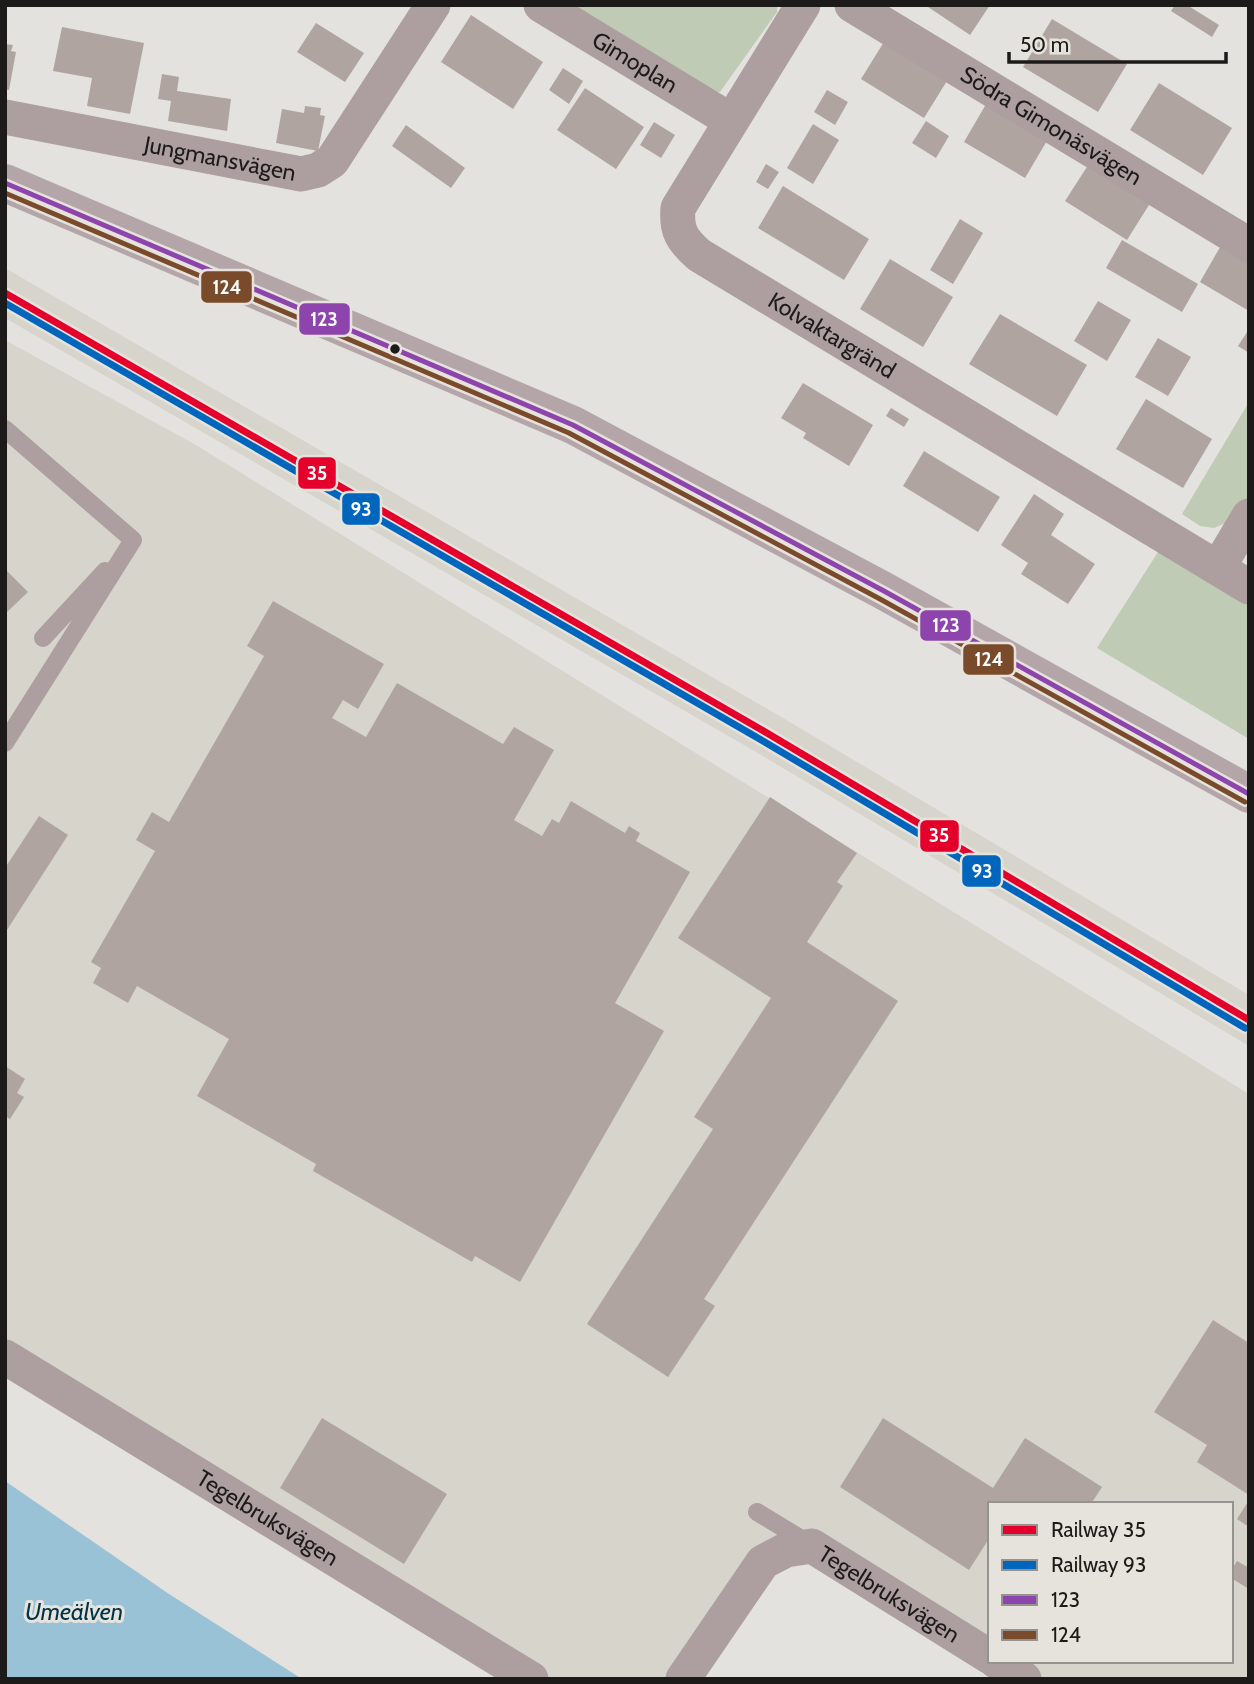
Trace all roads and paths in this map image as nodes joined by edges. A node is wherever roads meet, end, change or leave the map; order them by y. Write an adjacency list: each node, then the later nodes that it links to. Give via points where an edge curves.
1 (433, 5): 5 (street, Jungmansvägen, via 332,161 318,170 287,172)
2 (541, 5): 6 (street, Gimoplan)
3 (803, 5): 6 (street, Kolvaktargränd)
4 (852, 5): 8 (street, Södra Gimonäsvägen)
5 (5, 117)
6 (730, 120): 12 (street, Kolvaktargränd, via 678,208 676,229 686,244)
7 (5, 183): 16 (main road, via 573,425 896,597)
8 (1249, 245)
9 (5, 429): 11 (lane)
10 (1249, 516): 12 (street)
11 (134, 540): 14 (lane); 15 (lane)
12 (1218, 568): 13 (street, Kolvaktargränd)
13 (1249, 587)
14 (43, 638)
15 (5, 743)
16 (1249, 794)
17 (5, 1357): 22 (street, Tegelbruksvägen)
18 (757, 1512): 19 (lane)
19 (812, 1546): 20 (street, Tegelbruksvägen); 23 (street, Tegelbruksvägen, via 786,1550 763,1562)
20 (988, 1656)
21 (999, 1663): 24 (street)
22 (531, 1679)
23 (683, 1679)
24 (1024, 1679)

